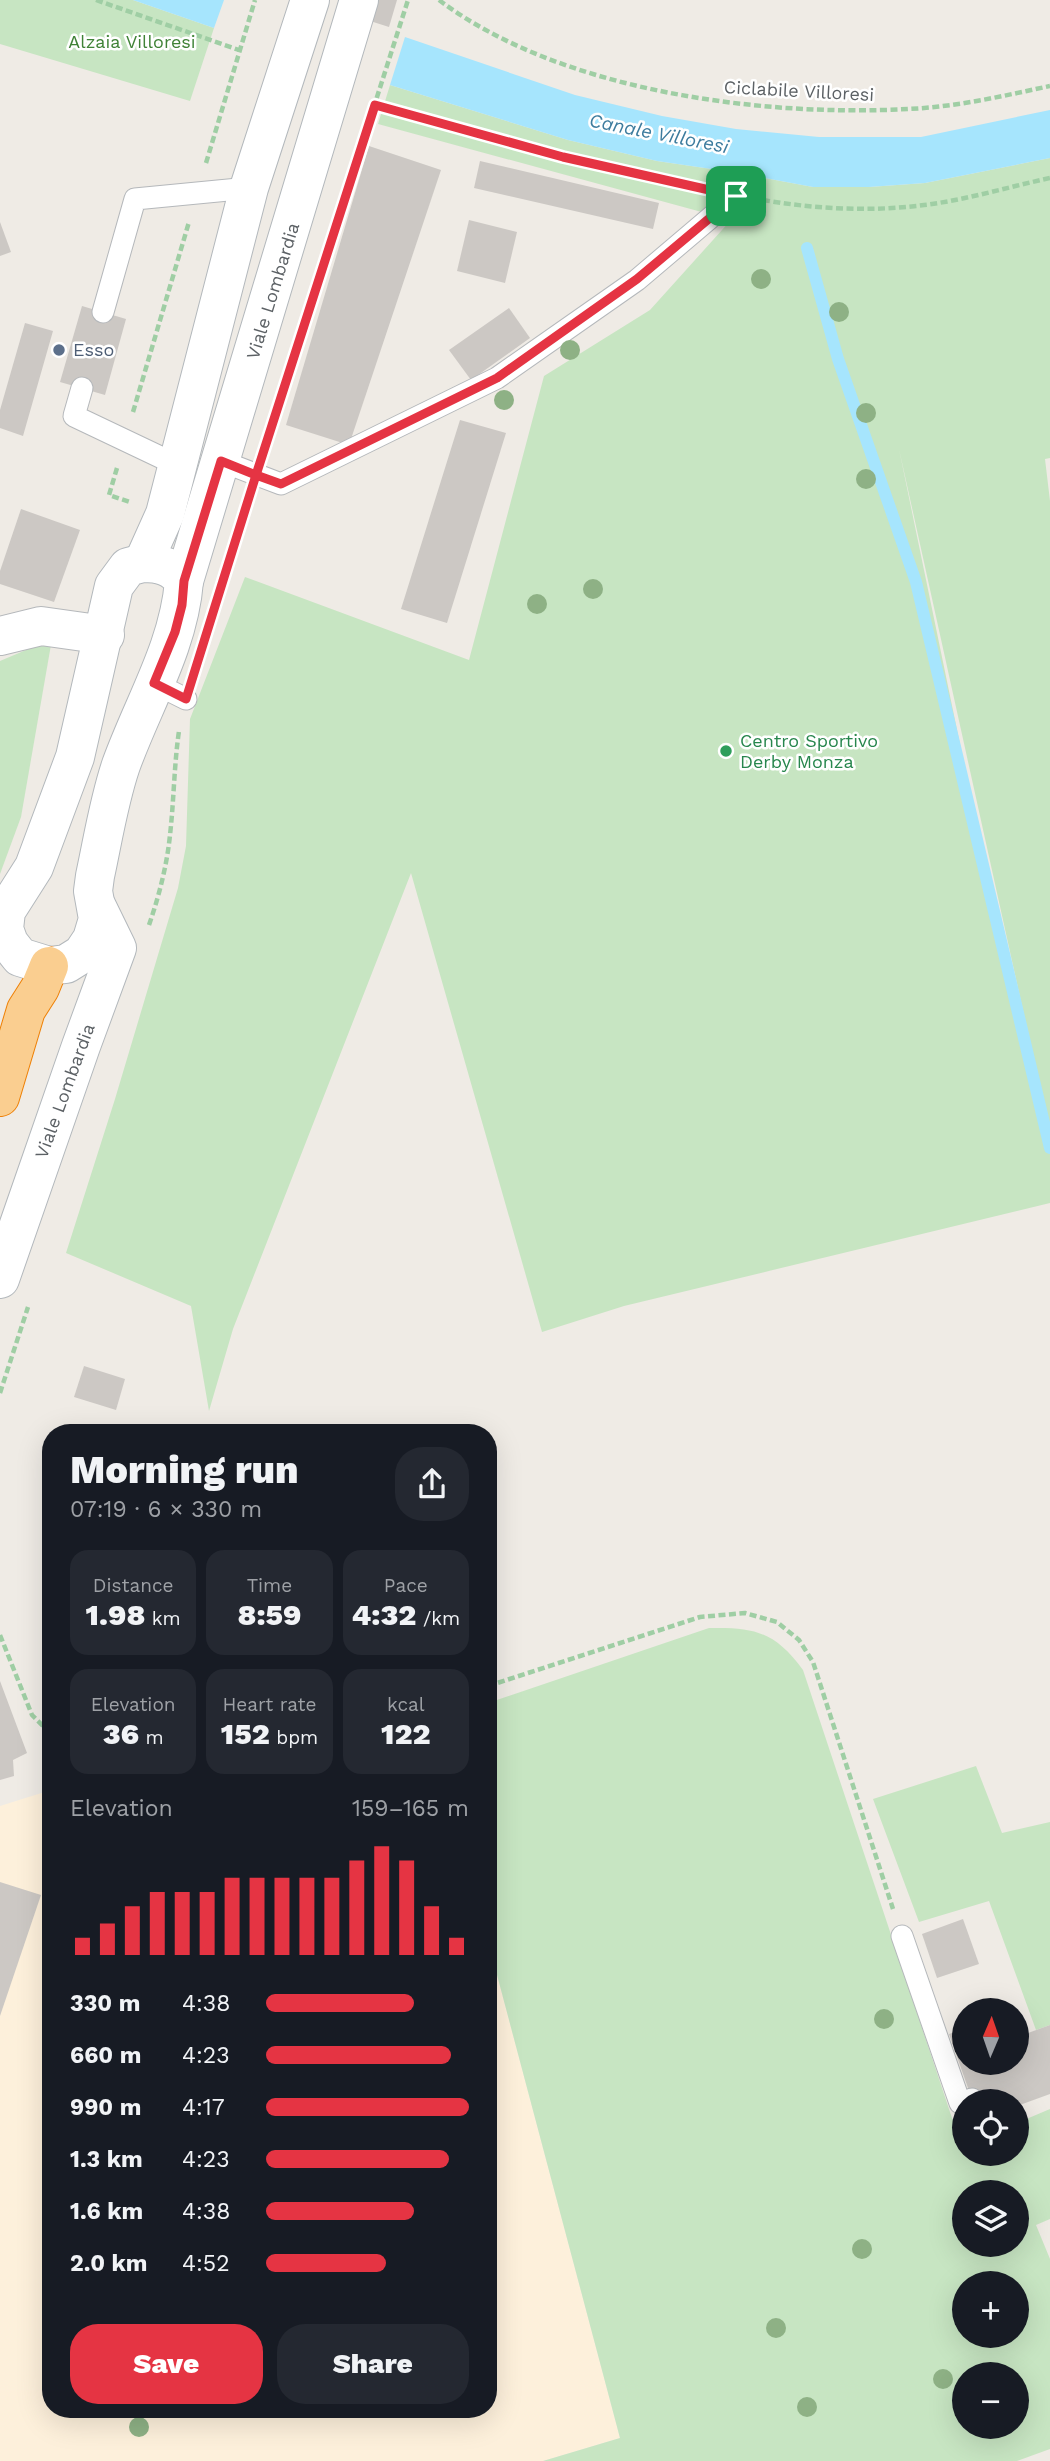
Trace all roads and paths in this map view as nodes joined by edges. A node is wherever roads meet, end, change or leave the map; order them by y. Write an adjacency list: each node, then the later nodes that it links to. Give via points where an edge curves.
1 (96, 0): 7 (path)
2 (255, 0): 7 (path)
3 (310, 0): 11 (main road)
4 (359, 0): 18 (main road, Viale Lombardia)
5 (408, 0): 9 (path)
6 (439, 0): 8 (path, Ciclabile Villoresi, via 524,50 640,86 720,102 908,109 957,105)
7 (239, 50): 12 (path)
8 (1050, 86)
9 (375, 105): 13 (path, via 563,157); 14 (path)
10 (1050, 178): 13 (path, via 925,205 869,209 809,208)
11 (249, 188): 12 (lane); 19 (main road)
12 (197, 193): 15 (lane, via 135,199); 17 (path)
13 (736, 196): 18 (lane, via 637,279 497,378 281,484)
14 (315, 292)
15 (103, 312)
16 (82, 388): 17 (lane, via 74,416)
17 (125, 440): 19 (lane); 20 (path)
18 (221, 461): 22 (main road, Viale Lombardia)
19 (177, 465): 21 (main road, via 165,514)
20 (109, 495)
21 (143, 563): 22 (main road, via 167,566); 23 (main road, via 128,567 114,586)
22 (184, 581): 25 (main road, Viale Lombardia)
23 (105, 635): 24 (main road, via 41,626); 27 (main road, via 75,757 34,866 6,911)
24 (0, 636)
25 (170, 691): 26 (main road, Viale Lombardia, via 121,767 94,876); 28 (path, via 174,765 170,838 159,897)
26 (97, 906): 29 (main road, Viale Lombardia, via 92,939 82,954 66,964); 31 (main road, Viale Lombardia, via 117,948)
27 (2, 937): 29 (main road, via 20,957)
28 (145, 937)
29 (49, 966): 30 (highway, via 26,1010)
30 (0, 1097)
31 (0, 1279)
32 (0, 1636): 34 (path, via 32,1715)
33 (497, 1683): 35 (path, via 700,1617 745,1613 777,1622 799,1640 813,1662)
34 (42, 1725)
35 (902, 1936): 36 (lane)
36 (955, 2089)

